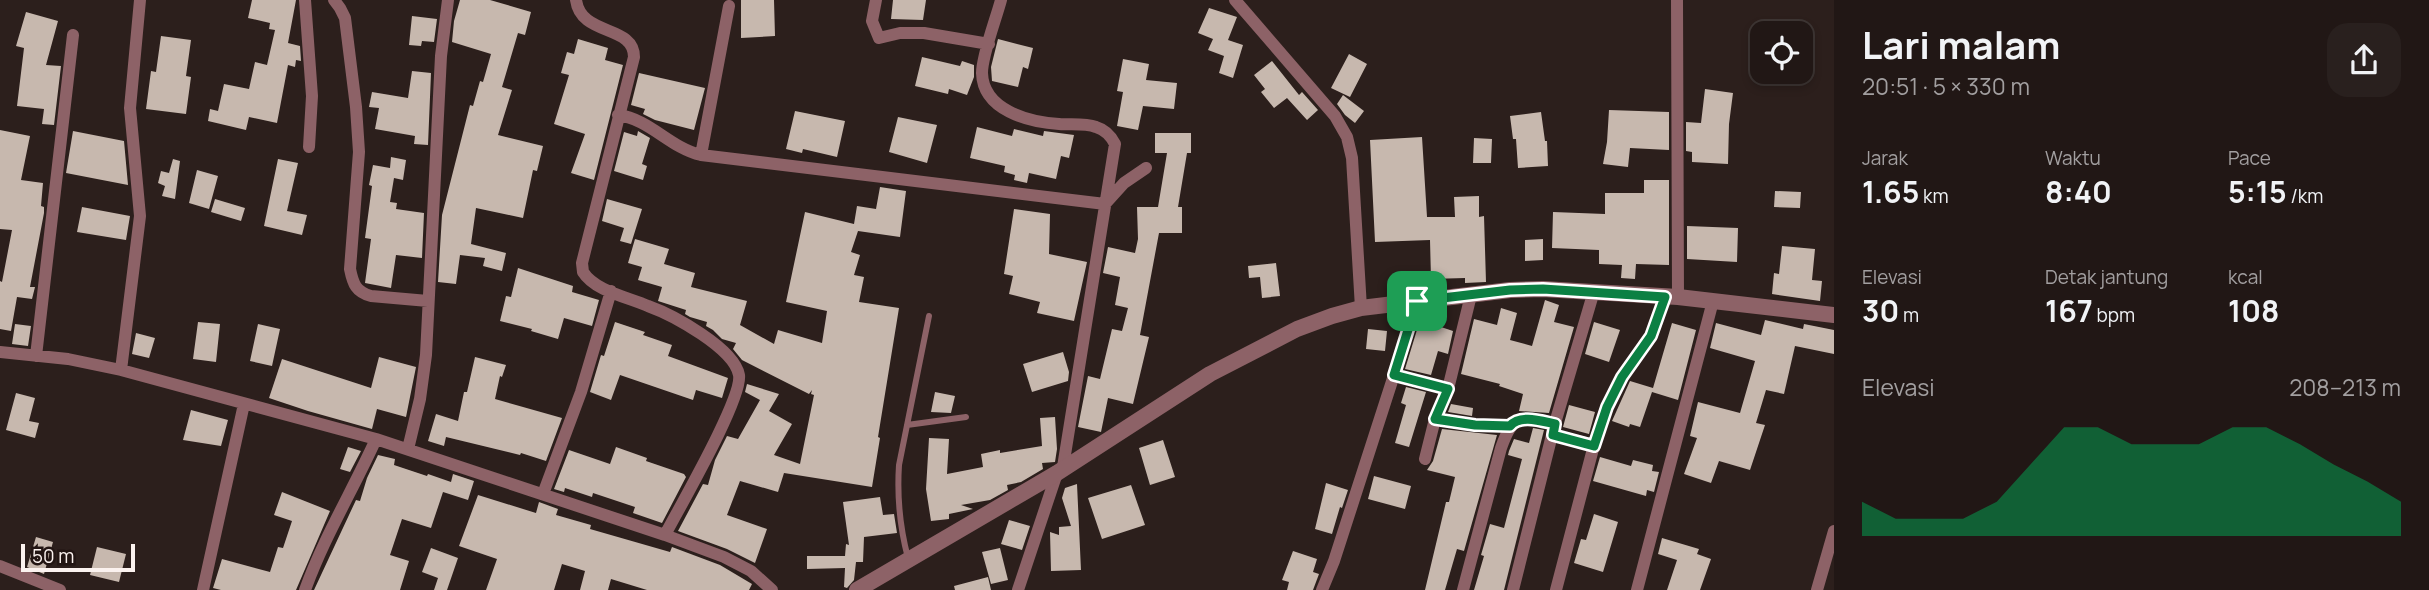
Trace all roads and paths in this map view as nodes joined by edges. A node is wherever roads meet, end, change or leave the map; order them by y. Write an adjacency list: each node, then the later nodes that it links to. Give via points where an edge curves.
1 (140, 0): 30 (street, via 130,108 140,216)
2 (305, 0): 14 (street, via 312,96)
3 (334, 0): 22 (street, via 345,18 359,152 352,283 362,294)
4 (448, 0): 22 (street)
5 (576, 0): 13 (street, via 587,20 623,37 634,49)
6 (876, 0): 12 (street, via 872,21 879,38 924,33)
7 (1001, 0): 12 (street)
8 (1235, 0): 25 (street, via 1335,116 1347,137)
9 (1677, 0): 21 (street)
10 (729, 6): 15 (street)
11 (73, 35): 29 (street)
12 (989, 44): 17 (street, via 983,84 1003,108 1018,117 1095,126 1111,135 1115,144)
13 (618, 115): 15 (street, via 639,120 678,147); 18 (street, via 582,262 586,277)
14 (309, 147)
15 (701, 155): 17 (street)
16 (1146, 167): 17 (street)
17 (1105, 204): 43 (street)
18 (611, 291): 44 (street, via 581,392); 46 (street, via 687,326 725,353 740,377 724,423)
19 (1594, 291): 20 (street, via 1510,290); 21 (street); 38 (street)
20 (1471, 295): 23 (street); 32 (street)
21 (1672, 297): 24 (street); 40 (street, via 1622,377)
22 (428, 301): 41 (street, via 426,355)
23 (1417, 301): 25 (street); 31 (street)
24 (1713, 301): 26 (street); 59 (street)
25 (1361, 308): 43 (street, via 1297,329 1246,354)
26 (1834, 314)
27 (929, 316): 36 (lane)
28 (0, 352): 29 (street)
29 (36, 356): 30 (street)
30 (121, 370): 33 (street)
31 (1394, 375): 32 (street); 55 (street)
32 (1448, 389): 35 (street)
33 (244, 404): 39 (street); 50 (street)
34 (966, 417): 36 (lane)
35 (1435, 419): 37 (street); 42 (street)
36 (907, 425): 47 (lane, via 898,487)
37 (1510, 426): 38 (street, via 1521,419); 56 (street)
38 (1554, 429): 40 (street); 57 (street)
39 (376, 439): 41 (street); 51 (street)
40 (1594, 446): 58 (street)
41 (408, 449): 44 (street)
42 (1425, 458)
43 (1060, 470): 47 (street); 54 (street)
44 (543, 494): 46 (street)
45 (1834, 531): 60 (street)
46 (665, 535): 52 (street, via 724,557 751,571)
47 (908, 560): 53 (street)
48 (0, 566): 49 (street)
49 (60, 590)
50 (203, 590)
51 (305, 590)
52 (772, 590)
53 (856, 590)
54 (1018, 590)
55 (1322, 590)
56 (1463, 590)
57 (1513, 590)
58 (1556, 590)
59 (1637, 590)
60 (1817, 590)

